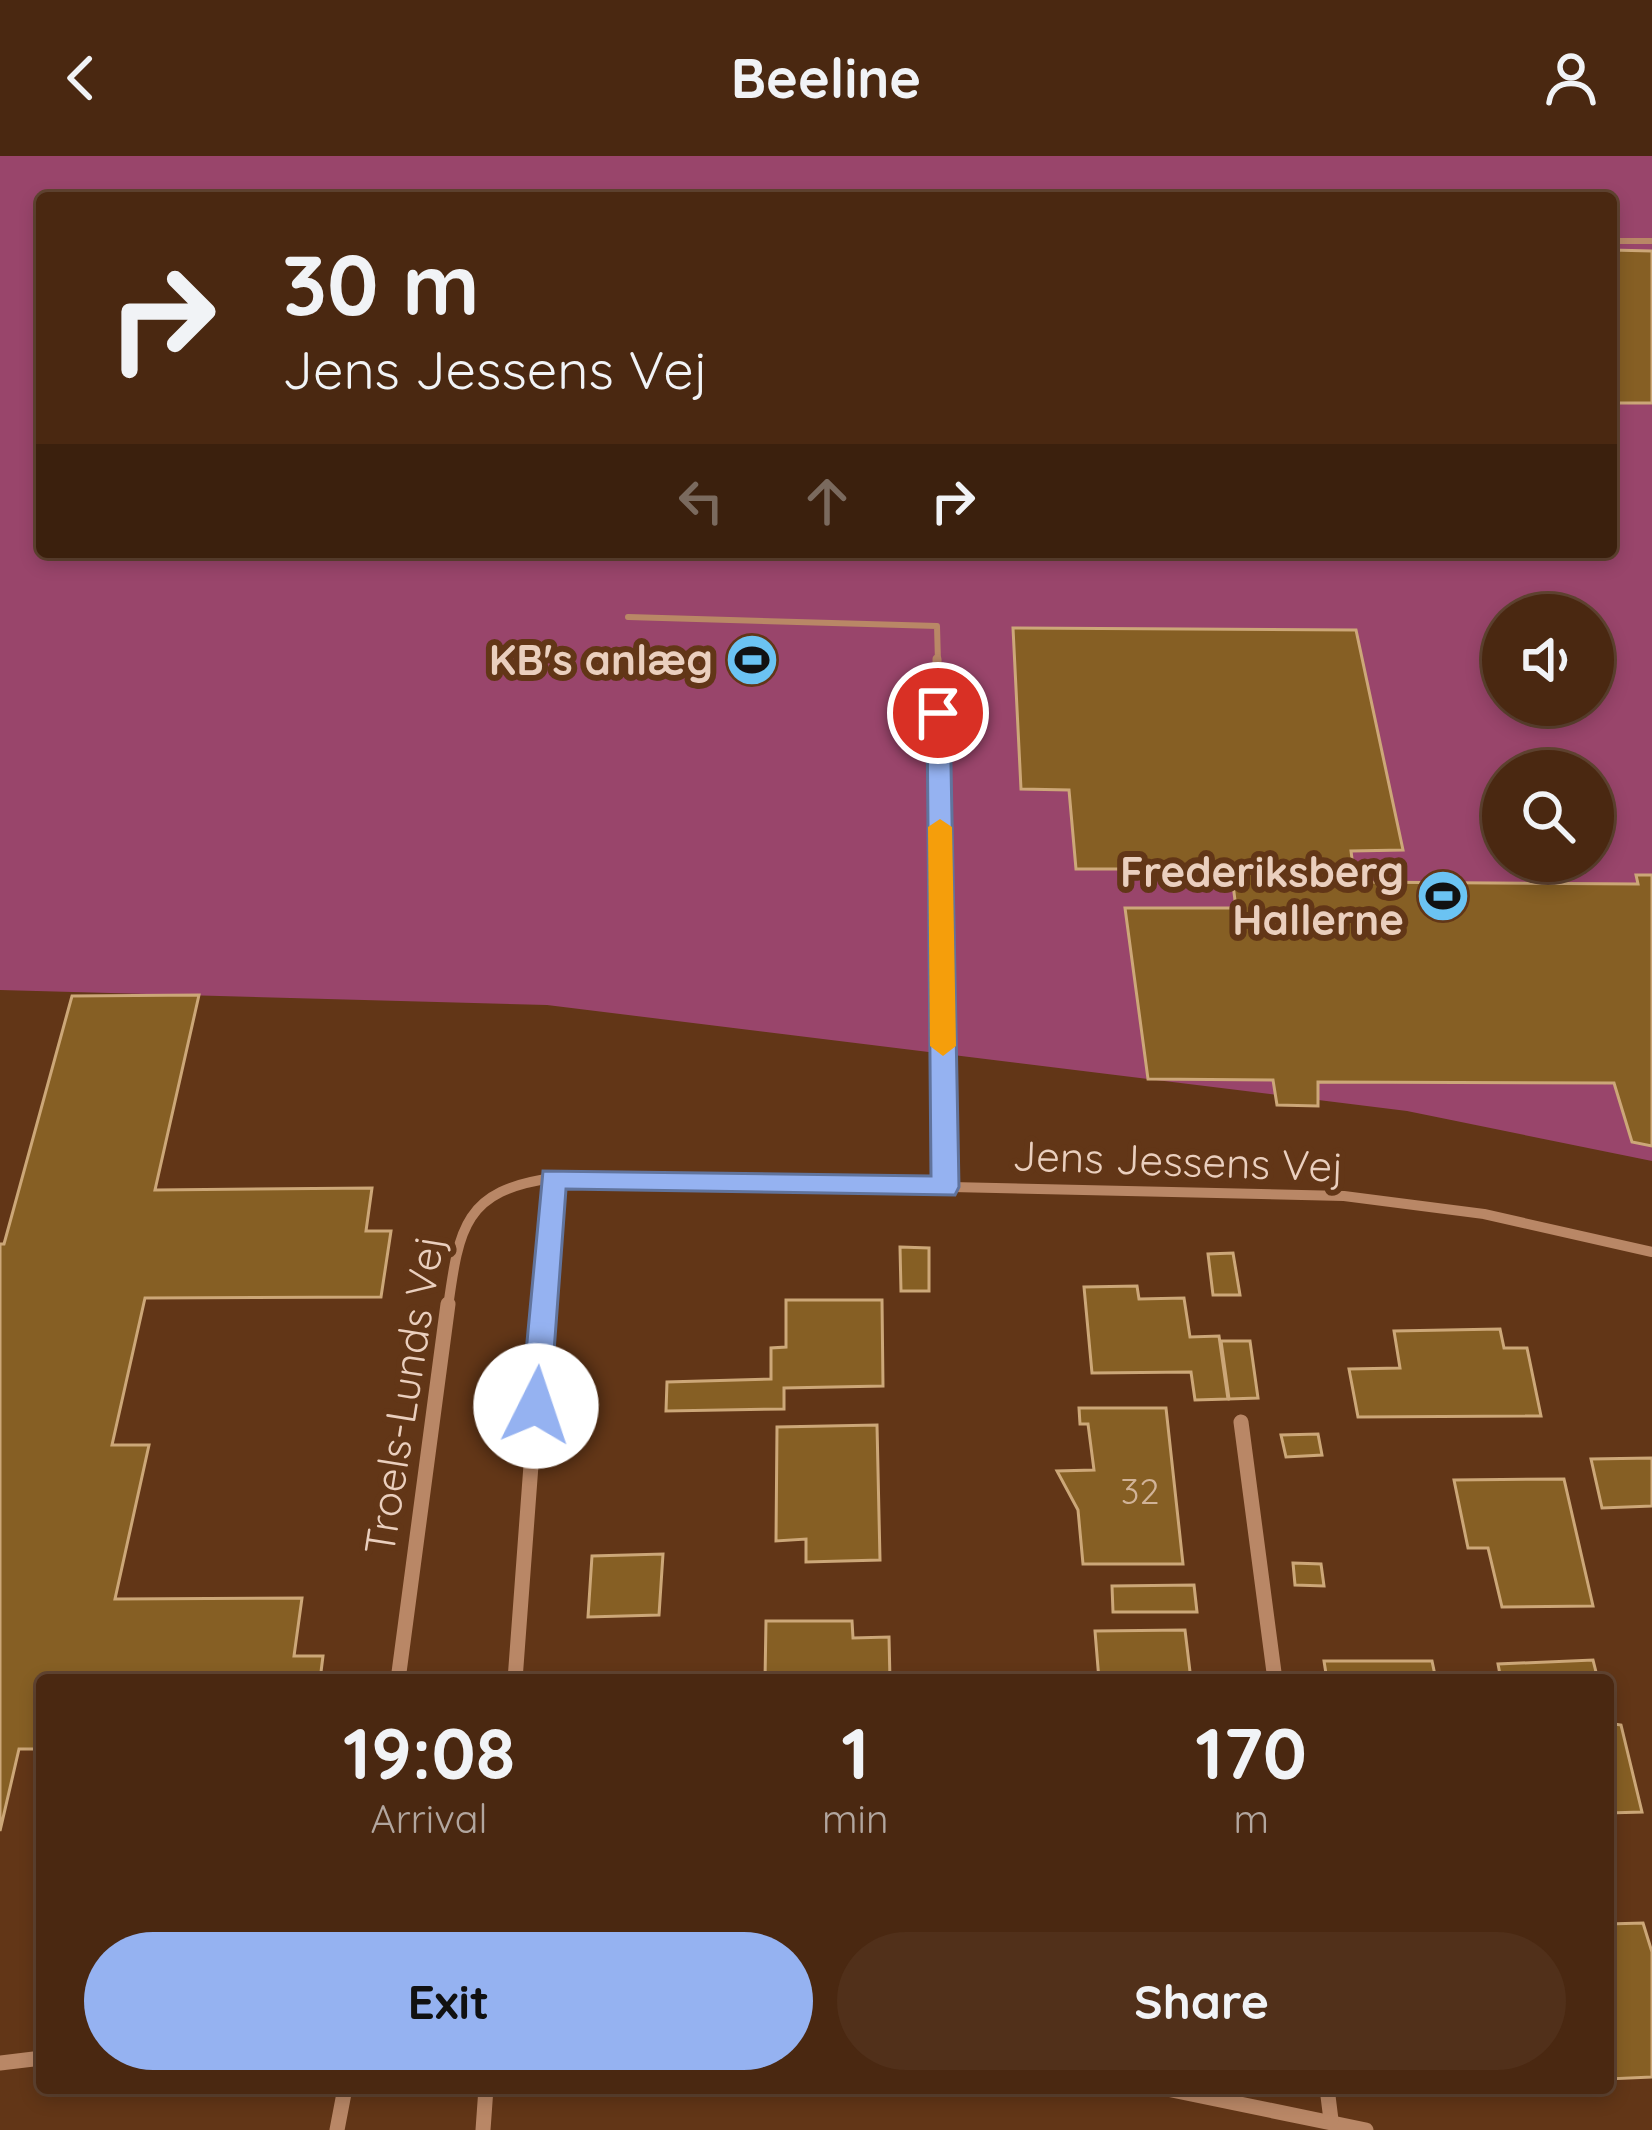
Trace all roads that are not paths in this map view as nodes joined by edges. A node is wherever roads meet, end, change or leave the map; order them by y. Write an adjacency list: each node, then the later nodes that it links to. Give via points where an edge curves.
1 (1617, 241): 2 (lane)
2 (1652, 241)
3 (628, 617): 5 (lane, via 937,626)
4 (553, 1178): 5 (street, Jens Jessens Vej); 8 (street, Troels-Lunds Vej, via 513,1182 480,1202 457,1239); 9 (street)
5 (945, 1187): 6 (street, Jens Jessens Vej, via 1344,1196 1484,1214)
6 (1652, 1252)
7 (1241, 1422): 10 (street)
8 (399, 1674)
9 (515, 1674)
10 (1274, 1674)
11 (36, 2059): 12 (street)
12 (0, 2063)
13 (343, 2094): 18 (street)
14 (486, 2094): 19 (street)
15 (1194, 2094): 17 (street)
16 (1328, 2094): 17 (street)
17 (1331, 2120): 20 (street)
18 (338, 2130)
19 (483, 2130)
20 (1366, 2130)

